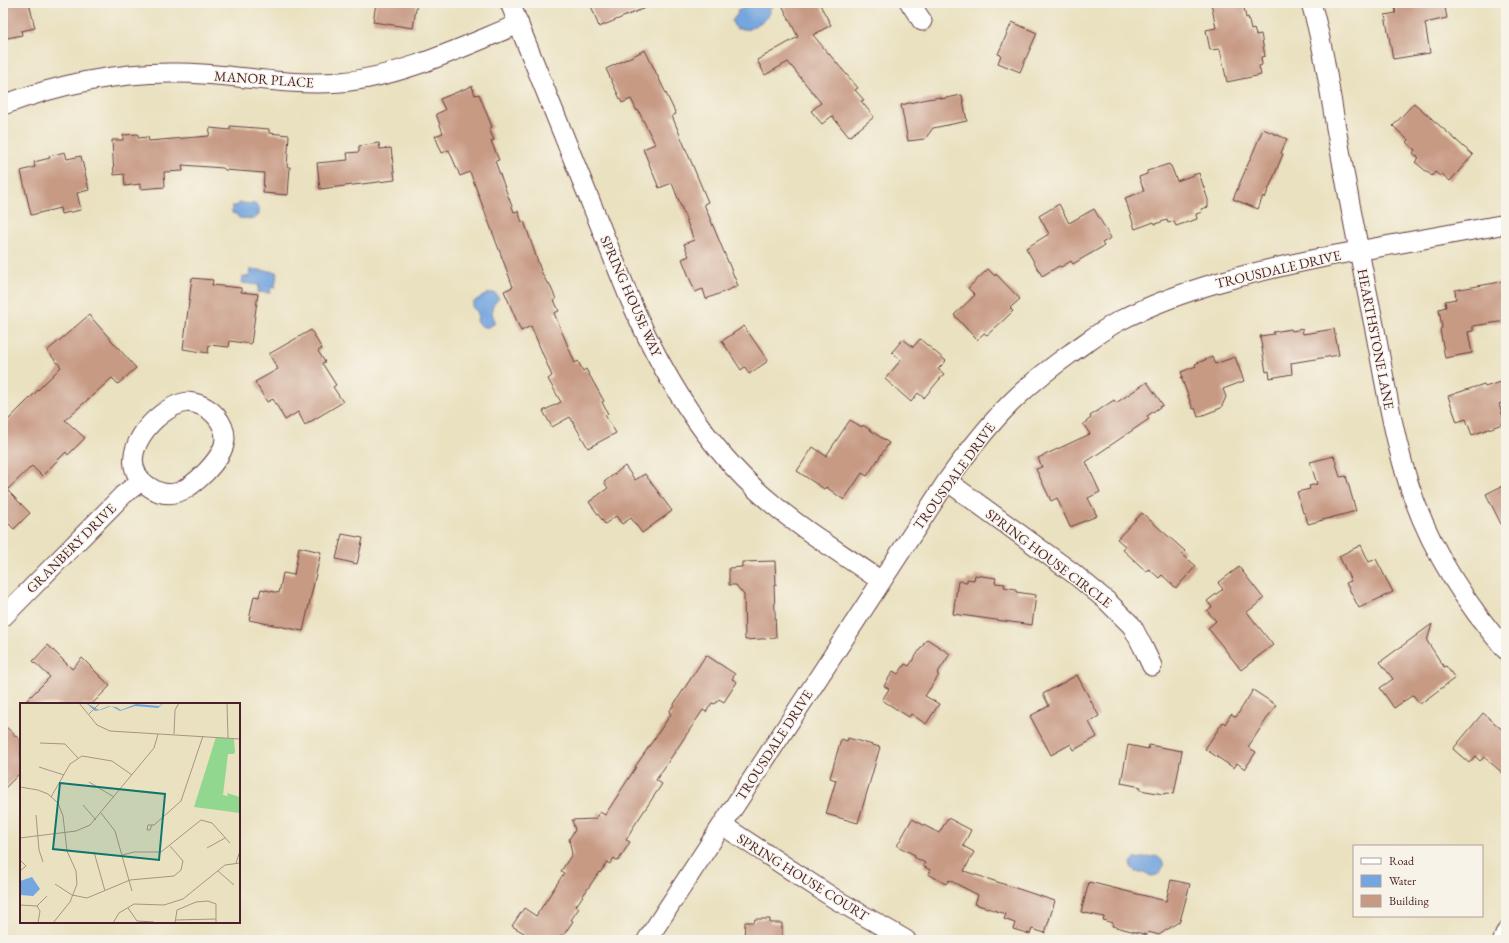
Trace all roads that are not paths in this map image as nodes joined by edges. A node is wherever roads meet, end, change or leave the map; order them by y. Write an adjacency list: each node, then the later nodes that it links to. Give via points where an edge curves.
1 (510, 3): 5 (street, SPRING HOUSE WAY)
2 (910, 3): 4 (street)
3 (1310, 3): 8 (street, HEARTHSTONE LANE, via 1324,60)
4 (922, 21)
5 (519, 24): 6 (street, MANOR PLACE, via 406,68 365,79 341,82 270,81 178,73 111,76 48,90); 11 (street, SPRING HOUSE WAY, via 629,297 666,373 714,445 753,487 802,527)
6 (3, 104)
7 (1506, 224): 8 (street, TROUSDALE DRIVE)
8 (1359, 251): 10 (street, TROUSDALE DRIVE, via 1250,273 1212,284 1175,296 1118,322 1058,363 1020,394 983,432); 13 (street, HEARTHSTONE LANE, via 1393,424 1410,486 1425,524 1452,577)
9 (141, 481): 9 (street, via 154,490 169,493 183,491 195,482 218,458 224,446 224,432 215,415 198,403 187,402 173,405 162,413 143,433 135,446 135,468); 12 (street, GRANBERY DRIVE, via 123,495)
10 (947, 481): 11 (street, TROUSDALE DRIVE); 14 (street, SPRING HOUSE CIRCLE, via 1107,601 1132,626)
11 (881, 581): 15 (street, TROUSDALE DRIVE)
12 (3, 617)
13 (1506, 650)
14 (1152, 666)
15 (722, 825): 17 (street, TROUSDALE DRIVE); 18 (street, SPRING HOUSE COURT, via 835,899)
16 (1506, 932): 19 (street)
17 (647, 940)
18 (906, 940)
19 (1503, 940)

